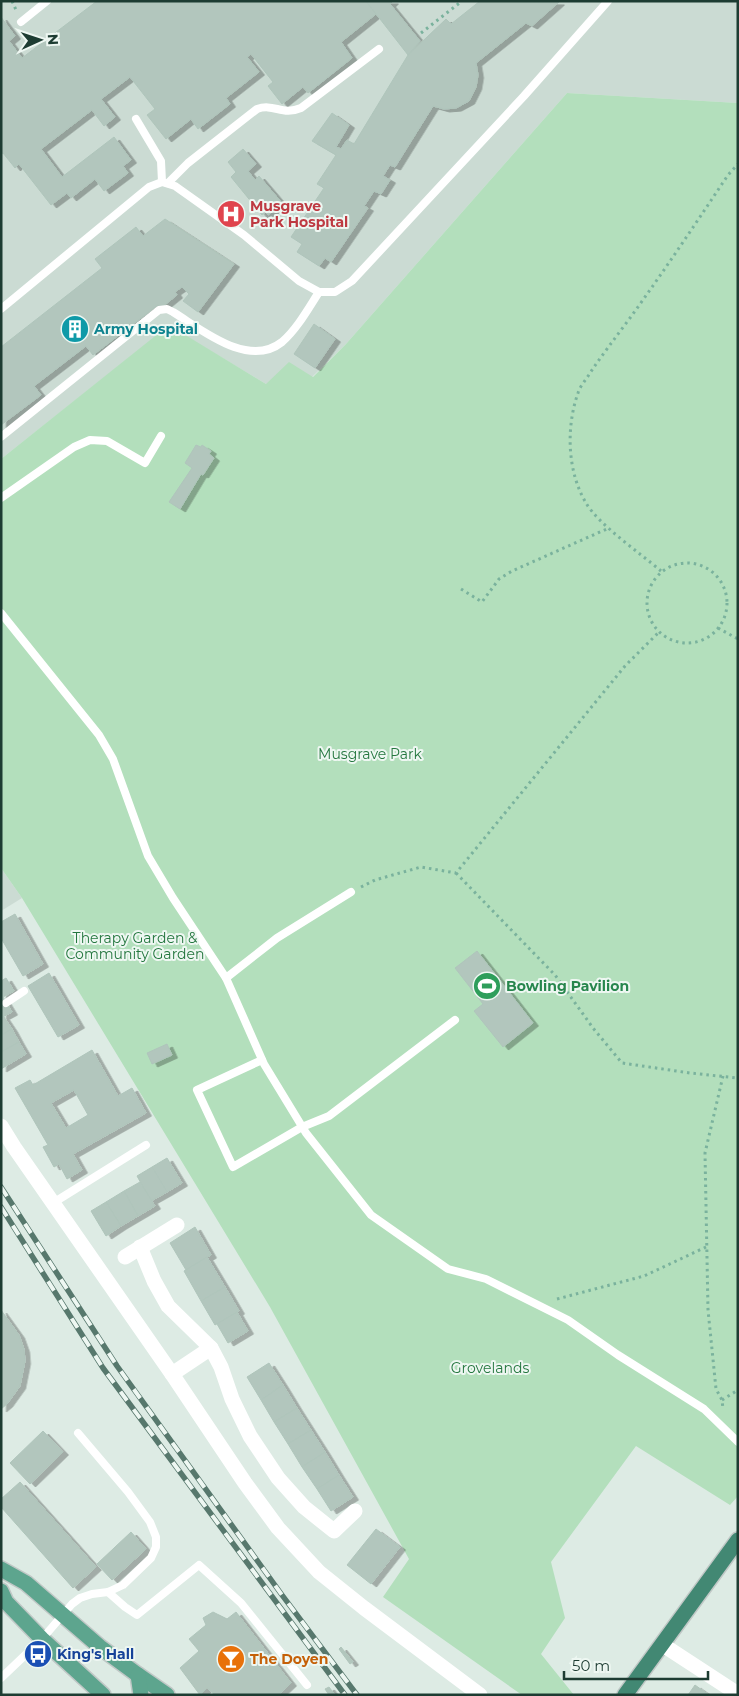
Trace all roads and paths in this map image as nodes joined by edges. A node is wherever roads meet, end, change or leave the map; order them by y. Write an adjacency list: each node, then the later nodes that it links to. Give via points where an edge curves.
1 (47, 1): 4 (lane)
2 (462, 1): 5 (path)
3 (608, 1): 10 (lane, via 352,281 335,292)
4 (21, 22)
5 (422, 33)
6 (379, 48): 9 (lane, via 302,108 293,111 265,106 257,109)
7 (136, 119): 9 (lane, via 161,160)
8 (738, 164): 15 (path, via 578,390 570,434 575,481 586,504)
9 (165, 182): 10 (lane, via 244,235 299,281); 11 (lane, via 149,187)
10 (319, 292): 13 (lane, via 280,344 258,351 224,344 173,312 159,310)
11 (1, 309)
12 (161, 436): 14 (lane, via 145,463 107,441 90,440 67,452)
13 (1, 437)
14 (1, 498)
15 (609, 528): 16 (path); 17 (path, via 512,571 499,579 482,602)
16 (661, 571): 19 (path, via 685,562 709,568 719,577 728,601 726,614); 20 (path, via 652,581 646,606)
17 (461, 589)
18 (1, 613): 24 (lane, via 99,734 113,759 148,856)
19 (718, 628): 20 (path, via 702,641 690,643 677,642); 21 (path)
20 (659, 632): 22 (path, via 625,666)
21 (738, 639)
22 (456, 873): 23 (path, via 421,866 376,880); 29 (path, via 555,975 622,1063)
23 (351, 892): 24 (lane, via 277,938)
24 (226, 978): 28 (lane)
25 (24, 991): 26 (lane)
26 (6, 1003)
27 (455, 1020): 32 (lane, via 329,1116)
28 (262, 1060): 32 (lane); 32 (lane, via 197,1090 233,1167)
29 (723, 1076): 30 (path); 36 (path, via 705,1153)
30 (738, 1078)
31 (1, 1126): 34 (street)
32 (302, 1127): 39 (lane, via 371,1215 448,1269 486,1279)
33 (146, 1145): 34 (lane)
34 (54, 1203): 41 (street)
35 (177, 1225): 37 (street)
36 (706, 1246): 39 (path, via 644,1276 553,1300); 43 (path, via 716,1389)
37 (140, 1248): 38 (street); 40 (street, via 168,1306)
38 (125, 1257)
39 (546, 1309): 44 (lane, via 704,1409)
40 (211, 1348): 41 (street); 47 (street, via 250,1436 278,1478 304,1507 334,1531)
41 (172, 1374): 62 (street, via 278,1528 319,1572)
42 (738, 1390): 43 (path)
43 (722, 1400): 44 (path)
44 (724, 1429): 46 (lane)
45 (78, 1433): 51 (lane, via 128,1492 150,1522 156,1537 156,1548 151,1558 123,1585)
46 (738, 1442)
47 (354, 1511)
48 (738, 1540): 54 (highway)
49 (1, 1569): 52 (main road, via 26,1583)
50 (1, 1591): 53 (main road, via 6,1602)
51 (108, 1592): 52 (lane, via 80,1598); 57 (lane, via 137,1615 199,1565 241,1603)
52 (62, 1615): 53 (lane); 55 (main road)
53 (42, 1639): 56 (lane); 59 (main road)
54 (663, 1645): 58 (street); 63 (highway)
55 (138, 1675): 60 (main road); 61 (main road)
56 (1, 1678)
57 (307, 1686)
58 (738, 1694)
59 (103, 1695)
60 (141, 1695)
61 (167, 1695)
62 (480, 1695)
63 (626, 1695)

